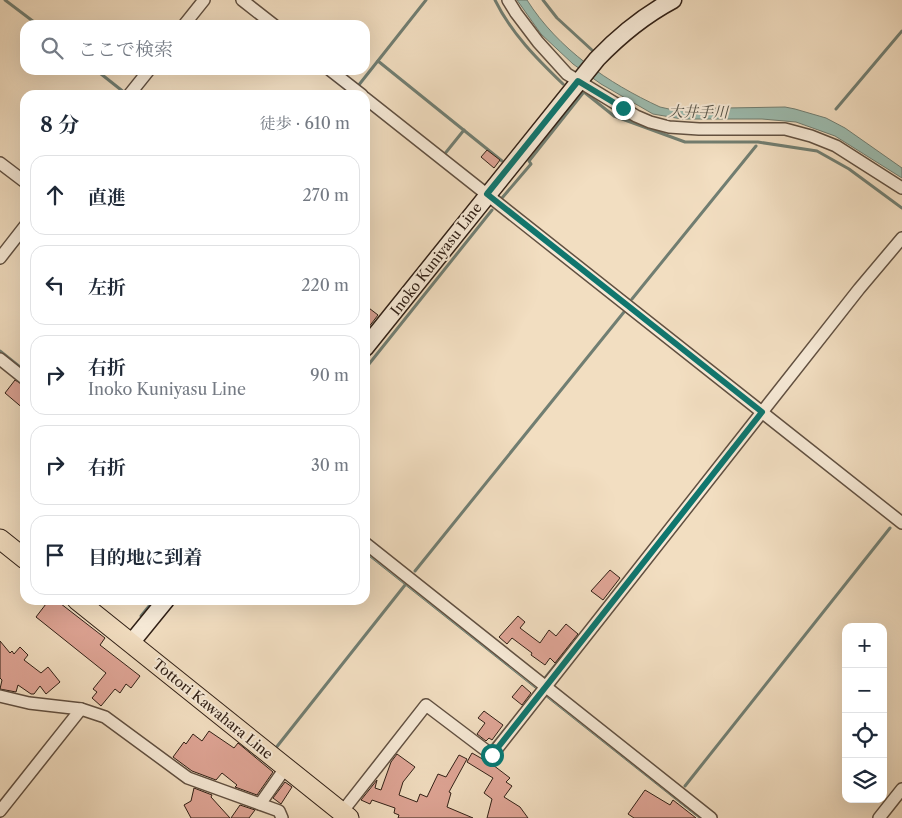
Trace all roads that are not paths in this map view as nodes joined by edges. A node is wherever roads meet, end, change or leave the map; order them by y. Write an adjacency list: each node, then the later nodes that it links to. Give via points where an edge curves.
1 (204, 0): 5 (street)
2 (242, 0): 6 (street)
3 (508, 0): 9 (street, via 538,42 567,74)
4 (673, 0): 9 (main road, Inoko Kuniyasu Line, via 635,23)
5 (188, 20)
6 (268, 20)
7 (145, 75): 10 (street)
8 (336, 75): 11 (street)
9 (579, 80): 15 (street, via 650,122 699,129 786,129 811,136 836,146); 16 (main road, Inoko Kuniyasu Line)
10 (133, 90)
11 (356, 90)
12 (370, 102): 16 (street)
13 (0, 163): 14 (street)
14 (20, 178)
15 (902, 188)
16 (487, 194): 20 (main road, Inoko Kuniyasu Line); 23 (street)
17 (20, 232): 19 (street)
18 (902, 238): 23 (street)
19 (0, 258)
20 (370, 342)
21 (0, 359): 22 (street)
22 (20, 375)
23 (762, 412): 24 (street); 31 (street)
24 (902, 523)
25 (0, 539): 27 (main road)
26 (370, 547): 31 (street)
27 (20, 554)
28 (83, 605): 30 (main road, Tottori Kawahara Line)
29 (162, 605): 30 (main road)
30 (132, 644): 34 (main road, Tottori Kawahara Line)
31 (546, 685): 38 (street, via 492,755 426,706); 40 (street)
32 (0, 696): 33 (street, via 29,703)
33 (81, 708): 36 (street, via 105,717 188,778); 37 (street)
34 (286, 767): 36 (street); 38 (main road, Tottori Kawahara Line)
35 (902, 789): 41 (street)
36 (260, 804): 39 (street, via 279,811)
37 (0, 811)
38 (345, 815)
39 (282, 818)
40 (712, 818)
41 (879, 818)

